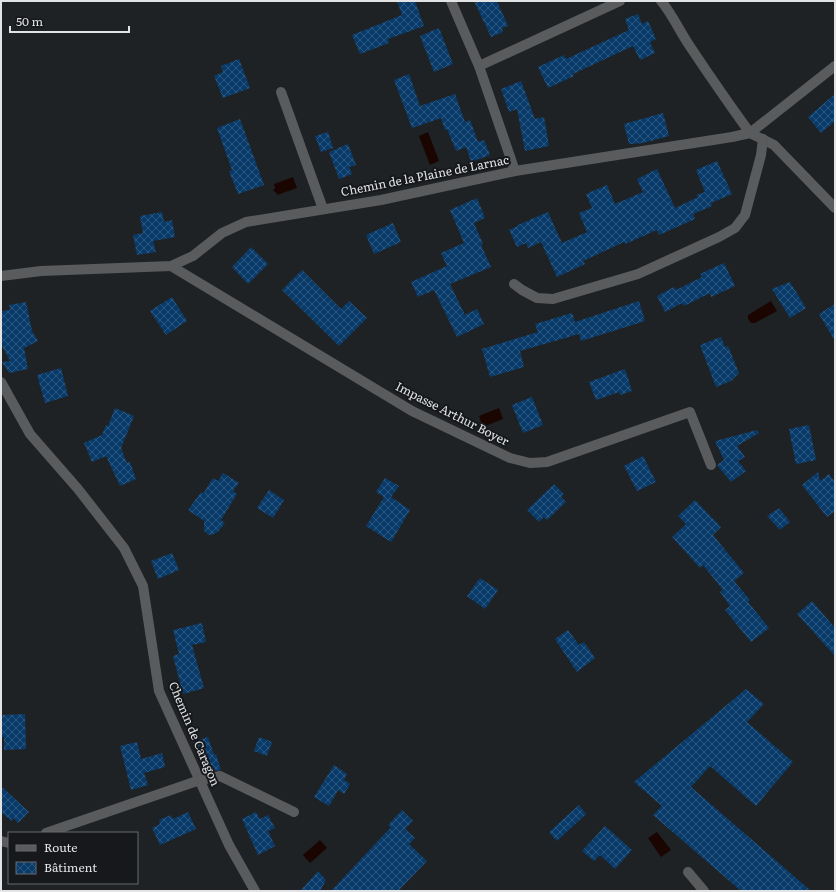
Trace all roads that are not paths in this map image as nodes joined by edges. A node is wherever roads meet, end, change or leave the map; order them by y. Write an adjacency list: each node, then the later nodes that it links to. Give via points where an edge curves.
1 (451, 1): 4 (street)
2 (620, 1): 4 (street)
3 (661, 1): 7 (street, via 719,91)
4 (479, 66): 9 (street)
5 (835, 66): 7 (street)
6 (281, 92): 11 (street)
7 (750, 133): 8 (street); 9 (street, Chemin de la Plaine de Larnac, via 732,138)
8 (763, 140): 10 (street, via 774,145); 14 (street, via 745,215 735,228 638,274 553,299 537,298)
9 (515, 171): 11 (street, Chemin de la Plaine de Larnac)
10 (835, 208)
11 (323, 210): 12 (street, Chemin de la Plaine de Larnac, via 246,222 222,233 193,256)
12 (171, 266): 13 (street, Chemin de la Plaine de Larnac, via 41,271); 16 (street, Impasse Arthur Boyer, via 412,411 510,458 530,463 546,462 690,412)
13 (1, 276)
14 (514, 284)
15 (1, 382): 17 (street, Chemin de Caragon, via 30,434 78,489 124,548 143,586 159,691)
16 (711, 465)
17 (200, 780): 18 (street, via 220,776); 19 (street); 21 (street, Chemin de Caragon, via 229,845)
18 (294, 812)
19 (49, 832)
20 (688, 872): 22 (street)
21 (255, 891)
22 (704, 891)

